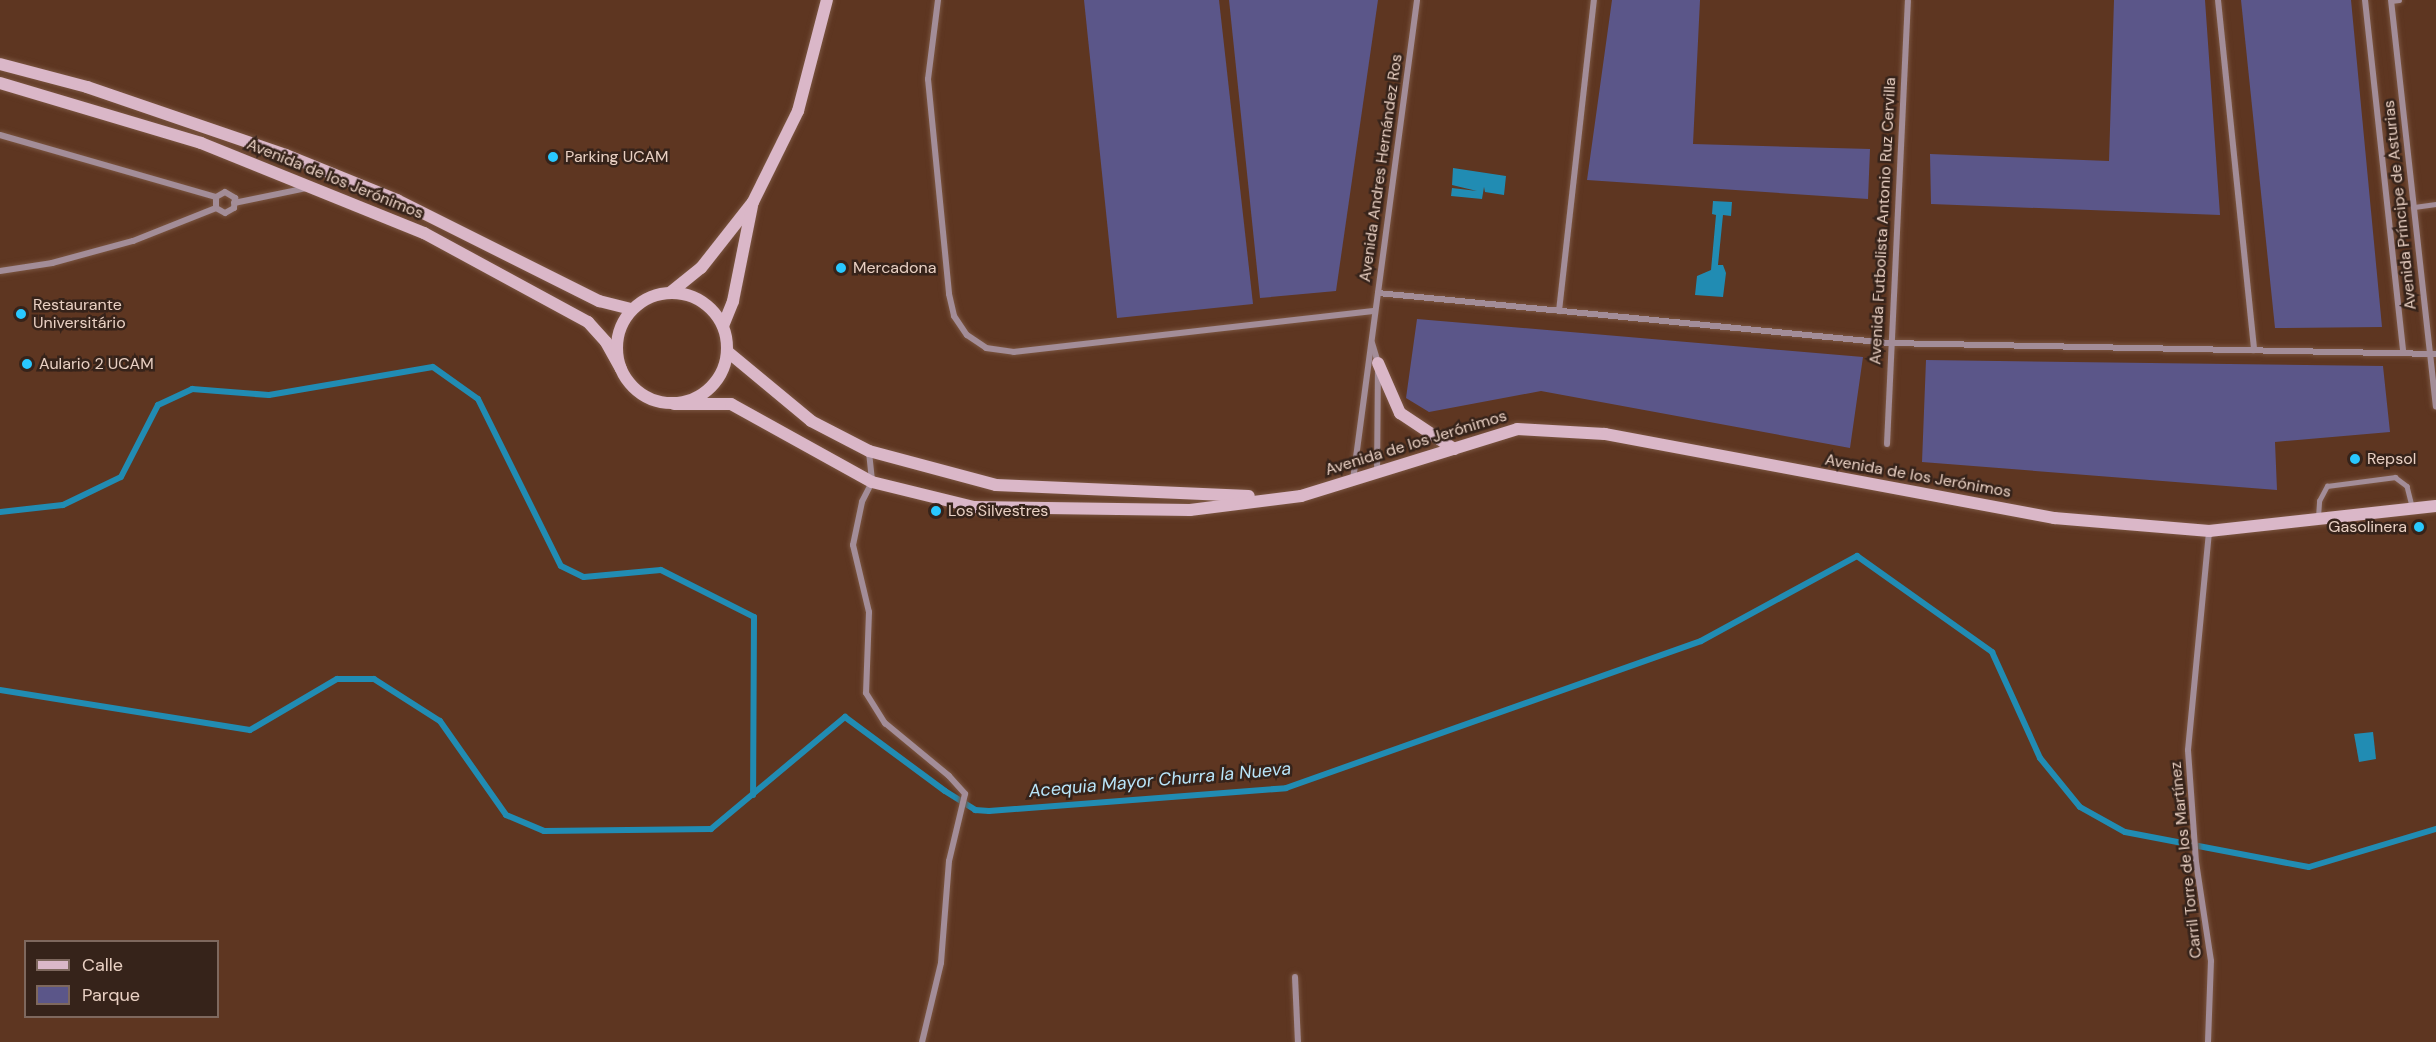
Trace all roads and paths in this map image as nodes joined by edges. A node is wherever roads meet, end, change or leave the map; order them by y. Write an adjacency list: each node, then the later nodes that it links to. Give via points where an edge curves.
1 (827, 0): 15 (main road, via 798,111)
2 (938, 0): 24 (street, via 928,79 949,294 954,316 967,335 986,348 1014,352)
3 (1417, 0): 22 (street, Avenida Andres Hernández Ros)
4 (1594, 0): 25 (street)
5 (1908, 0): 28 (street, Avenida Futbolista Antonio Ruz Cervilla)
6 (2218, 0): 29 (street)
7 (2365, 0): 31 (street, Avenida Príncipe de Asturias)
8 (2391, 0): 9 (street); 18 (street, Avenida Príncipe de Asturias)
9 (2399, 0)
10 (0, 64): 23 (main road, Avenida de los Jerónimos, via 98,91 286,154 397,200 599,301)
11 (0, 83): 13 (main road, Avenida de los Jerónimos, via 100,110)
12 (0, 135): 14 (street)
13 (315, 186): 16 (street); 34 (main road, Avenida de los Jerónimos, via 424,233 588,322 606,342)
14 (216, 197): 16 (street, via 225,192 235,198); 19 (street)
15 (753, 201): 21 (main road, via 701,268); 26 (main road, via 733,301)
16 (234, 203): 19 (street, via 234,208 225,213)
17 (2436, 204): 18 (street)
18 (2414, 207): 32 (street, Avenida Príncipe de Asturias)
19 (216, 208): 20 (street, via 134,241 52,263)
20 (0, 271)
21 (672, 292): 23 (main road, via 643,300); 26 (main road, via 702,301)
22 (1378, 293): 24 (street, Avenida Andres Hernández Ros); 25 (street)
23 (632, 309): 34 (main road, via 617,338)
24 (1375, 311): 27 (street, Avenida Andres Hernández Ros)
25 (1559, 311): 28 (street)
26 (723, 326): 30 (main road)
27 (1371, 340): 33 (street, Avenida Andres Hernández Ros); 41 (street, Avenida Andres Hernández Ros)
28 (1889, 343): 29 (street); 37 (street, Avenida Futbolista Antonio Ruz Cervilla)
29 (2254, 350): 31 (street)
30 (728, 352): 35 (main road, via 716,382 704,394); 39 (main road, via 811,421)
31 (2403, 352): 32 (street)
32 (2433, 354): 36 (street, Avenida Príncipe de Asturias)
33 (1378, 363): 38 (main road, via 1400,413); 40 (street, Avenida Andres Hernández Ros)
34 (621, 369): 35 (main road, via 642,395)
35 (674, 404): 42 (main road, Avenida de los Jerónimos, via 731,404)
36 (2436, 407)
37 (1887, 444)
38 (1454, 449): 40 (main road, Avenida de los Jerónimos); 47 (main road, Avenida de los Jerónimos, via 1517,429 1605,434 2054,518)
39 (869, 451): 42 (street); 43 (main road, via 996,485)
40 (1377, 473): 41 (main road, Avenida de los Jerónimos)
41 (1353, 480): 43 (main road, Avenida de los Jerónimos)
42 (872, 482): 43 (main road, Avenida de los Jerónimos, via 974,507 1190,510); 49 (street, via 862,502 853,545 869,612 867,693 885,723 961,786 966,800 949,861 946,937)
43 (1283, 497)
44 (2436, 507): 45 (main road, Avenida de los Jerónimos)
45 (2413, 508): 46 (main road, Avenida de los Jerónimos); 46 (lane, via 2407,486 2395,477 2327,486 2319,501)
46 (2318, 517): 47 (main road, Avenida de los Jerónimos)
47 (2209, 531): 51 (street, Carril Torre de los Martínez, via 2187,750 2196,862 2211,960)
48 (1295, 977): 50 (street)
49 (922, 1042)
50 (1298, 1042)
51 (2208, 1042)

